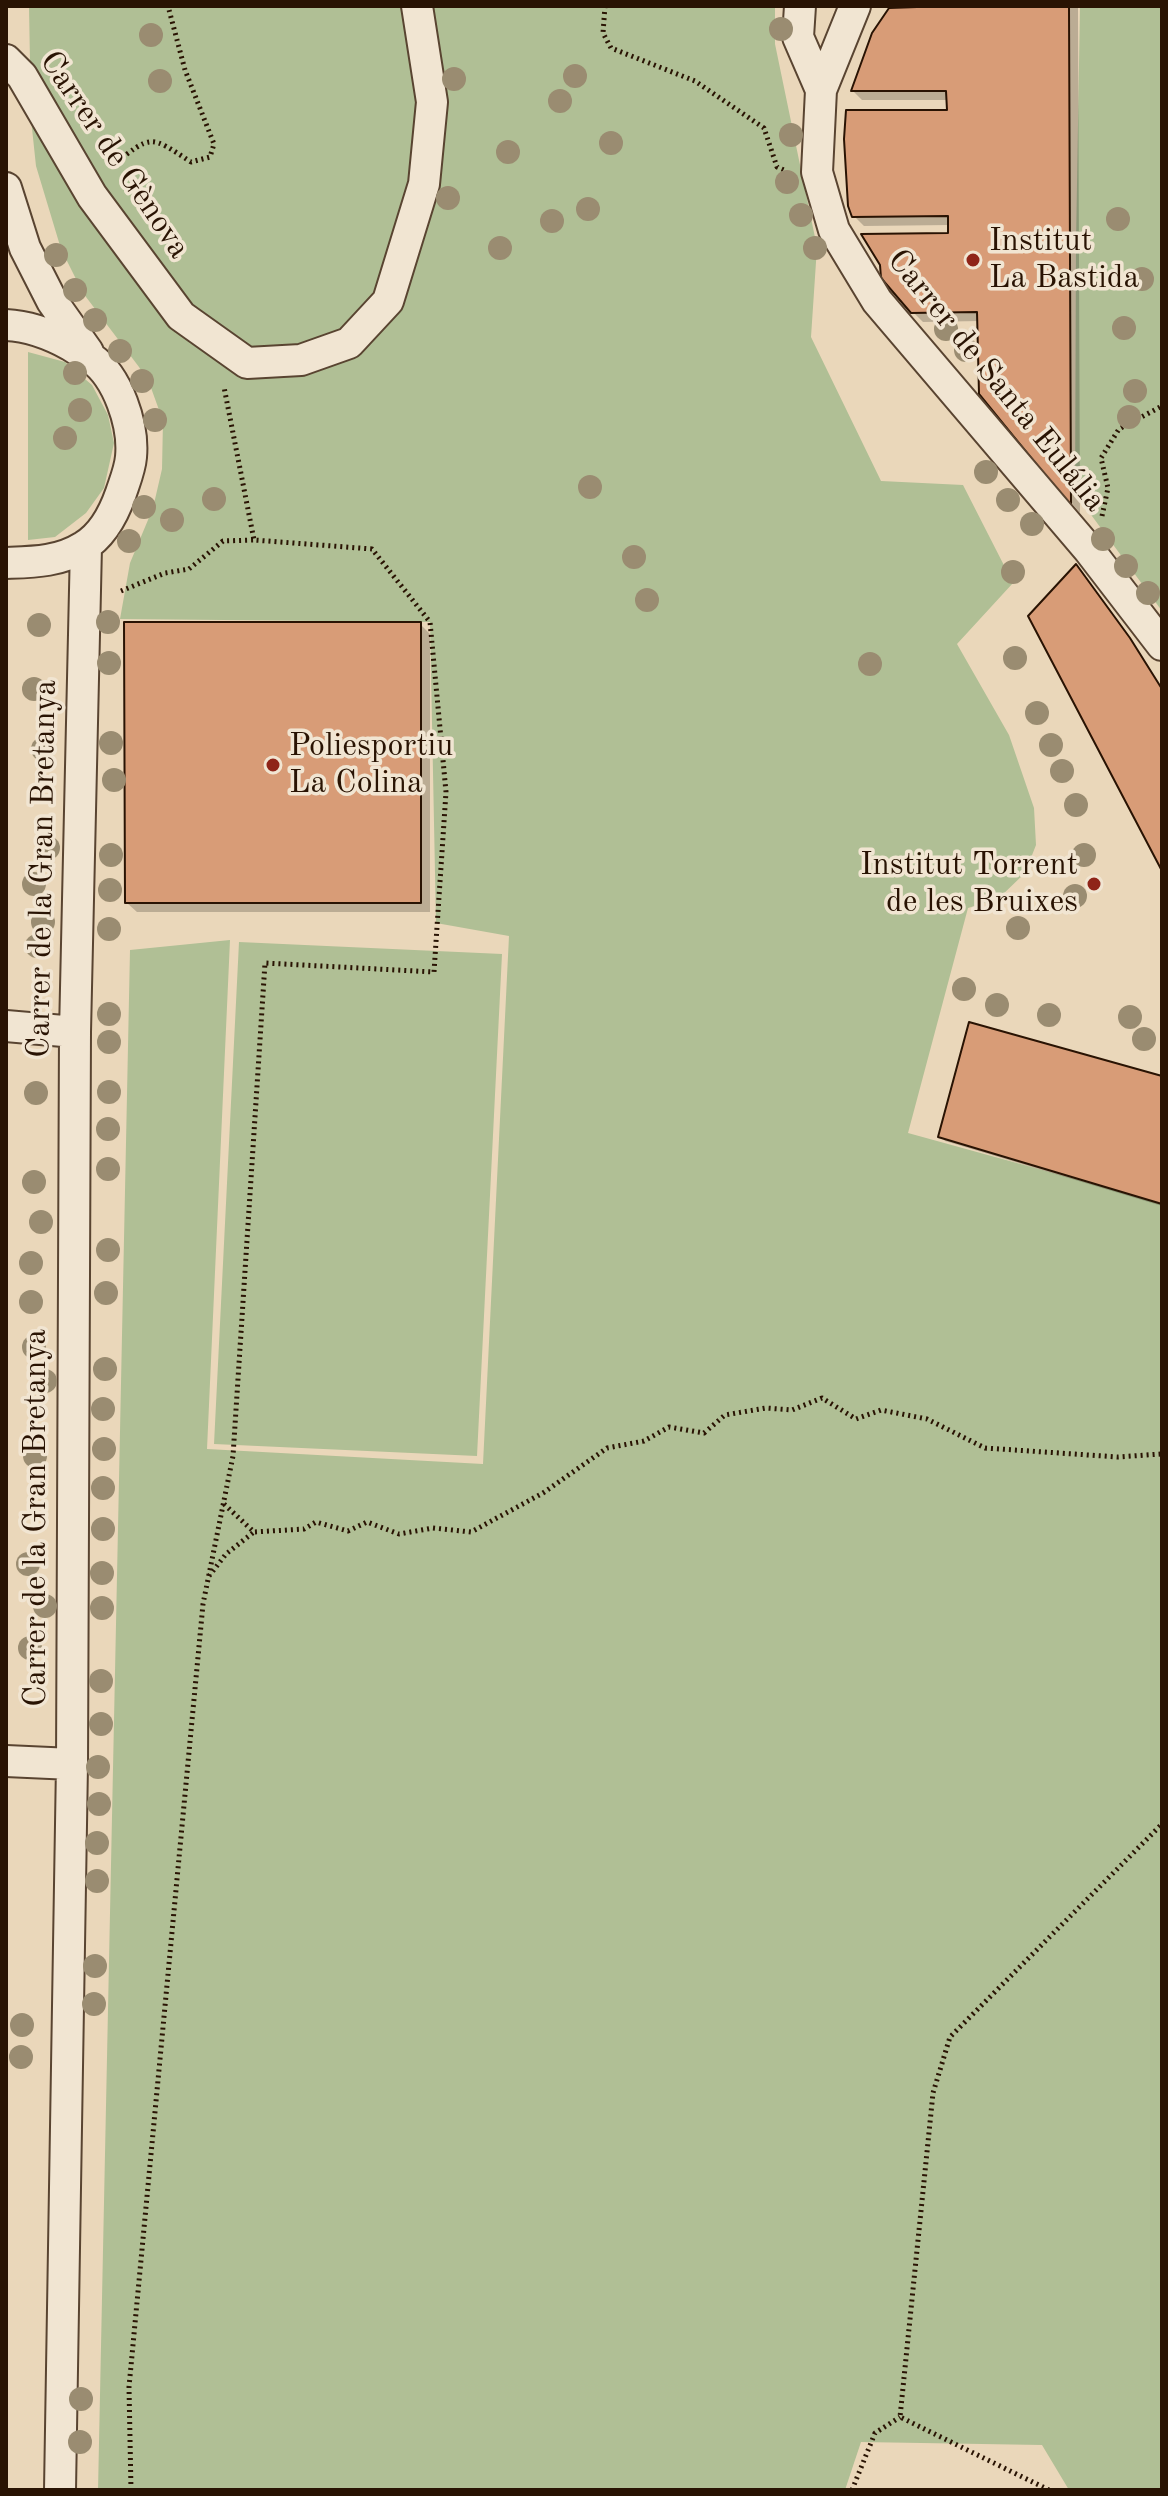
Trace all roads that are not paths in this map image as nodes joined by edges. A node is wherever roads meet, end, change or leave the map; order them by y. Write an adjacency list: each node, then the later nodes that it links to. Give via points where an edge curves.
1 (417, 6): 4 (street, Carrer de Gènova, via 432,102 426,170 388,301 349,343 301,360 247,363 181,316 92,196 22,76)
2 (800, 6): 5 (street, via 798,37)
3 (855, 6): 5 (street, Carrer de Santa Eulália)
4 (6, 60)
5 (821, 90): 11 (street, Carrer de Santa Eulália, via 817,172 834,230 877,301 1089,550)
6 (6, 188): 8 (street, via 25,248 52,301)
7 (6, 325): 8 (street, via 43,332)
8 (94, 360): 9 (street, via 126,411 131,458 118,503)
9 (86, 546): 10 (street, via 45,561); 13 (street, Carrer de la Gran Bretanya)
10 (6, 563)
11 (1162, 645)
12 (6, 1026): 13 (street)
13 (75, 1032): 15 (street, Carrer de la Gran Bretanya)
14 (6, 1761): 15 (street)
15 (72, 1764): 16 (street, Carrer de la Gran Bretanya)
16 (60, 2490)

